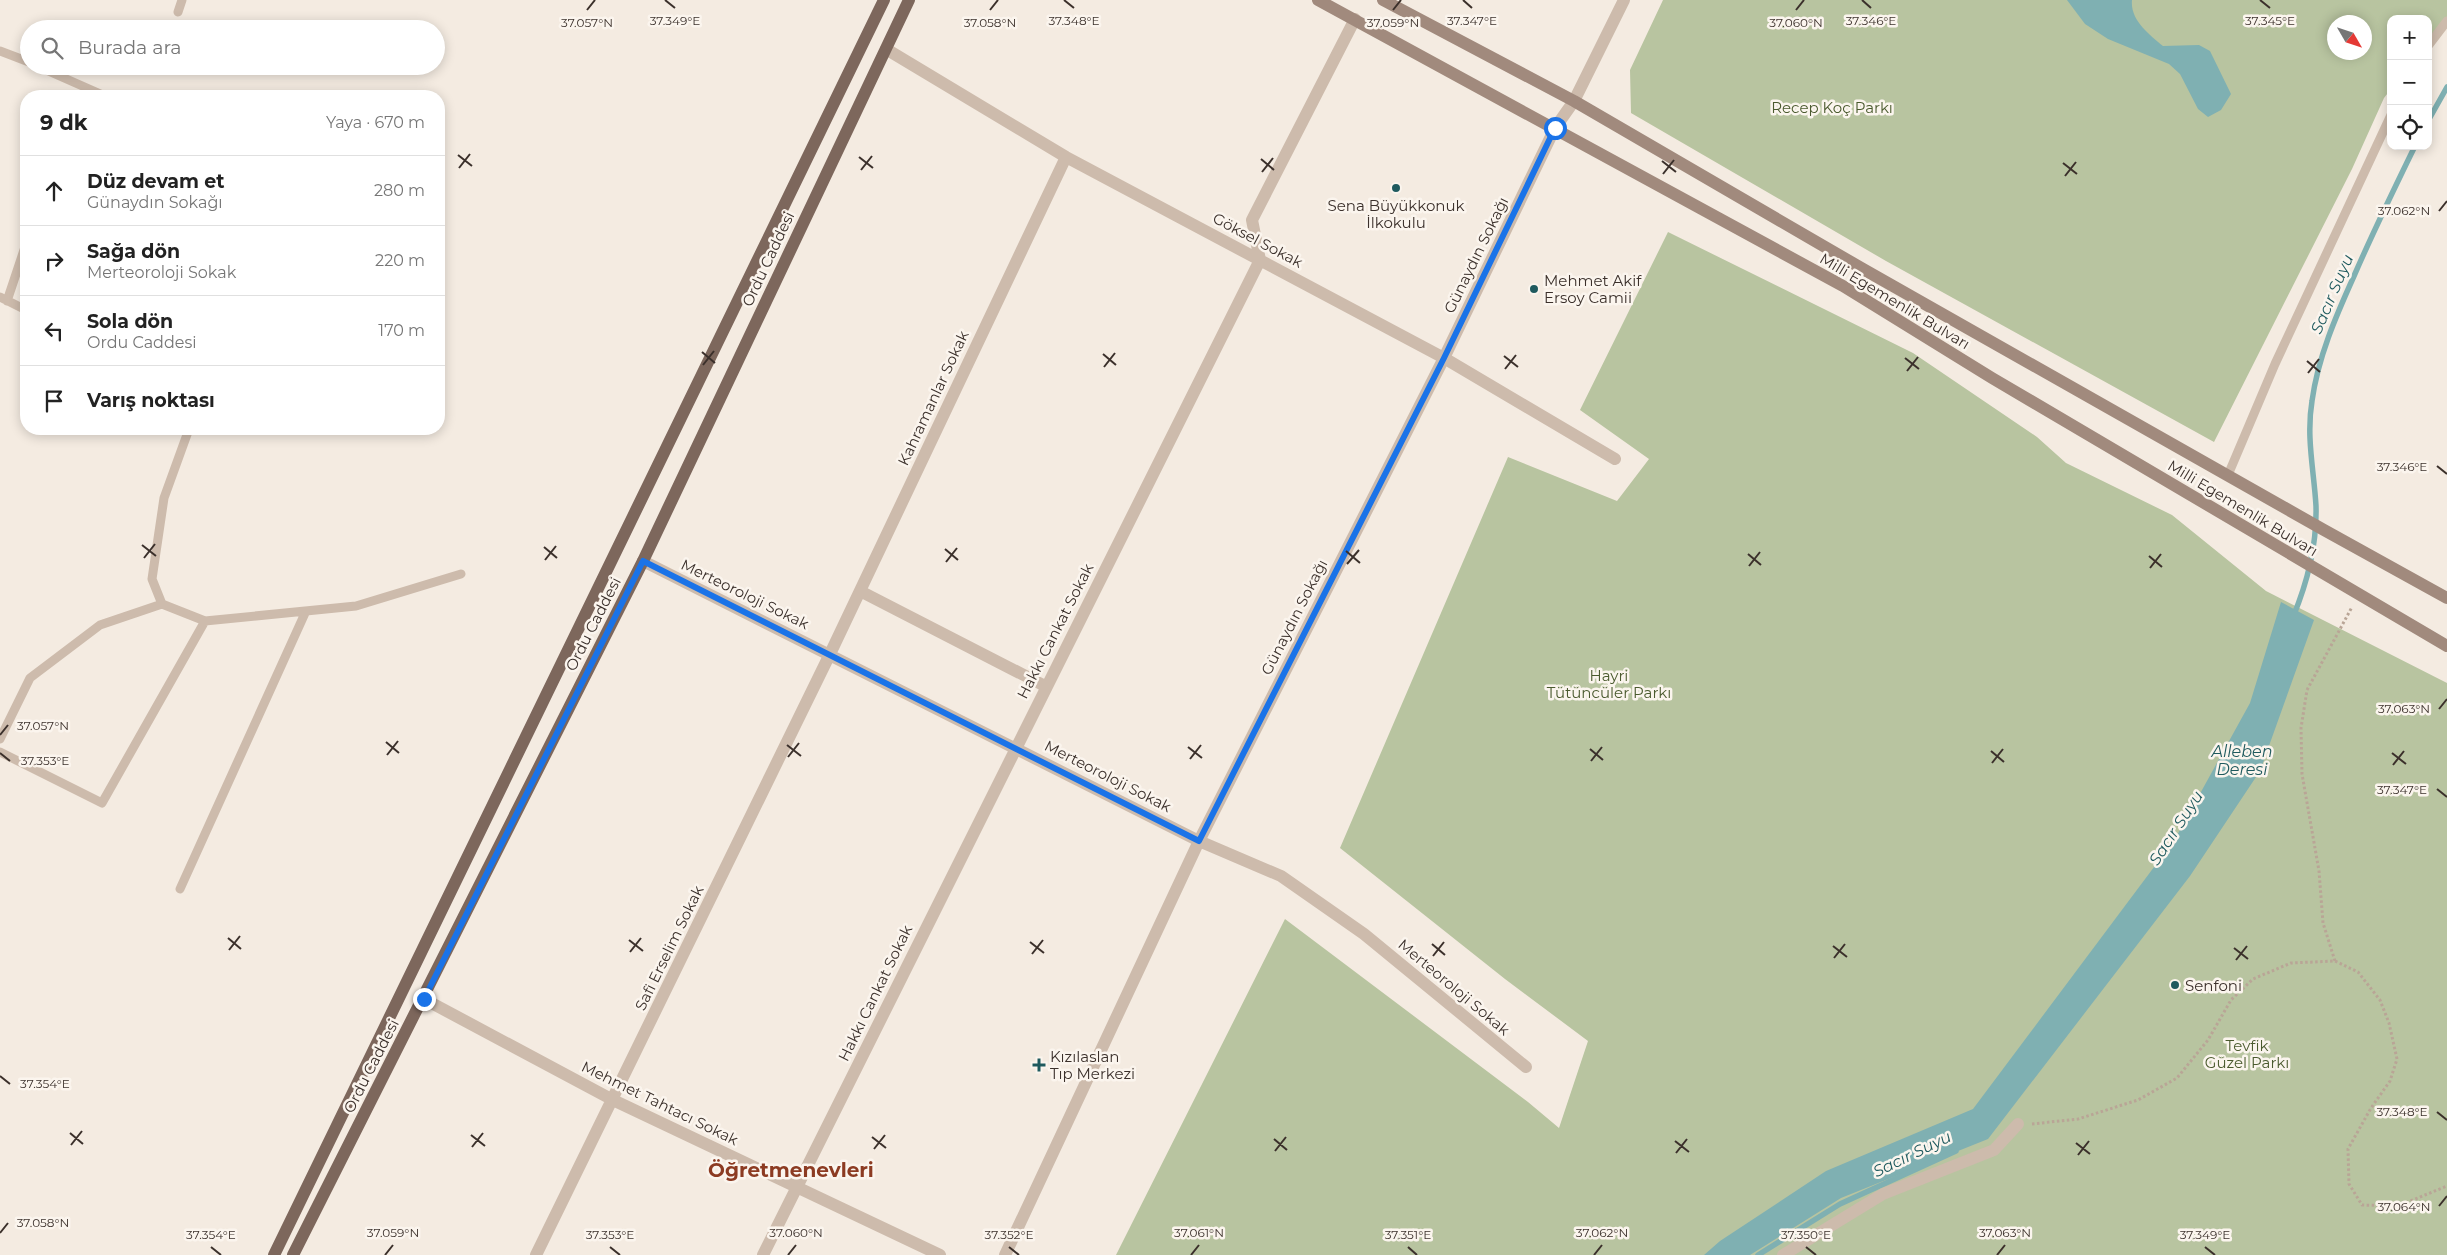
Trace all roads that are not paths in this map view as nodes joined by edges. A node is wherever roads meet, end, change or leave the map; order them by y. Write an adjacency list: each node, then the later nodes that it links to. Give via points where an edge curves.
1 (182, 0): 7 (lane)
2 (884, 0): 50 (main road, Ordu Caddesi)
3 (909, 0): 11 (main road, Ordu Caddesi)
4 (1318, 0): 8 (main road, Milli Egemenlik Bulvarı)
5 (1383, 0): 18 (main road, Milli Egemenlik Bulvarı)
6 (1624, 0): 18 (street, Günaydın Sokağı)
7 (178, 12)
8 (1355, 19): 20 (main road, Milli Egemenlik Bulvarı); 23 (street, via 1252,220)
9 (2447, 21): 10 (lane)
10 (2432, 41)
11 (886, 49): 21 (street, Göksel Sokak); 30 (main road, Ordu Caddesi)
12 (0, 51): 13 (lane)
13 (20, 59)
14 (55, 75): 15 (lane)
15 (80, 87): 16 (lane); 17 (lane)
16 (79, 90)
17 (88, 90)
18 (1574, 101): 20 (street, Günaydın Sokağı); 29 (main road, Milli Egemenlik Bulvarı)
19 (2387, 124): 29 (lane, via 2275,364)
20 (1555, 128): 26 (street, Günaydın Sokağı); 37 (main road, Milli Egemenlik Bulvarı, via 1843,286 1992,378)
21 (1066, 157): 23 (street, Göksel Sokak); 32 (street, Kahramanlar Sokak)
22 (20, 258): 24 (lane)
23 (1260, 260): 26 (street, Göksel Sokak); 39 (street, Hakkı Cankat Sokak)
24 (3, 299): 25 (lane)
25 (20, 307)
26 (1444, 358): 28 (street, Göksel Sokak); 43 (street, Günaydın Sokağı)
27 (187, 435): 34 (lane, via 164,498 152,578)
28 (1615, 459)
29 (2228, 475): 33 (main road, Milli Egemenlik Bulvarı)
30 (643, 561): 38 (street, Merteoroloji Sokak); 45 (main road, Ordu Caddesi)
31 (462, 574): 35 (lane, via 356,606)
32 (860, 591): 38 (street, Kahramanlar Sokak); 39 (street)
33 (2447, 598)
34 (162, 604): 36 (lane); 40 (lane, via 100,625 30,678)
35 (306, 611): 36 (lane); 44 (lane)
36 (205, 621): 42 (lane, via 102,802)
37 (2447, 646)
38 (830, 654): 41 (street, Merteoroloji Sokak); 47 (street, Safi Erselim Sokak)
39 (1045, 686): 41 (street, Hakkı Cankat Sokak)
40 (0, 739)
41 (1015, 747): 43 (street, Merteoroloji Sokak); 49 (street, Hakkı Cankat Sokak)
42 (0, 752)
43 (1199, 841): 46 (street, Merteoroloji Sokak, via 1281,876 1342,918); 55 (street, Günaydın Sokağı)
44 (180, 889)
45 (424, 999): 47 (street, Mehmet Tahtacı Sokak); 51 (main road, Ordu Caddesi)
46 (1526, 1067)
47 (614, 1100): 49 (street, Mehmet Tahtacı Sokak); 52 (street, Safi Erselim Sokak)
48 (2018, 1124): 56 (street, via 1994,1150 1883,1194)
49 (797, 1188): 53 (street, Hakkı Cankat Sokak); 54 (street, Mehmet Tahtacı Sokak)
50 (274, 1255)
51 (293, 1255)
52 (536, 1255)
53 (763, 1255)
54 (940, 1255)
55 (1005, 1255)
56 (1784, 1255)

